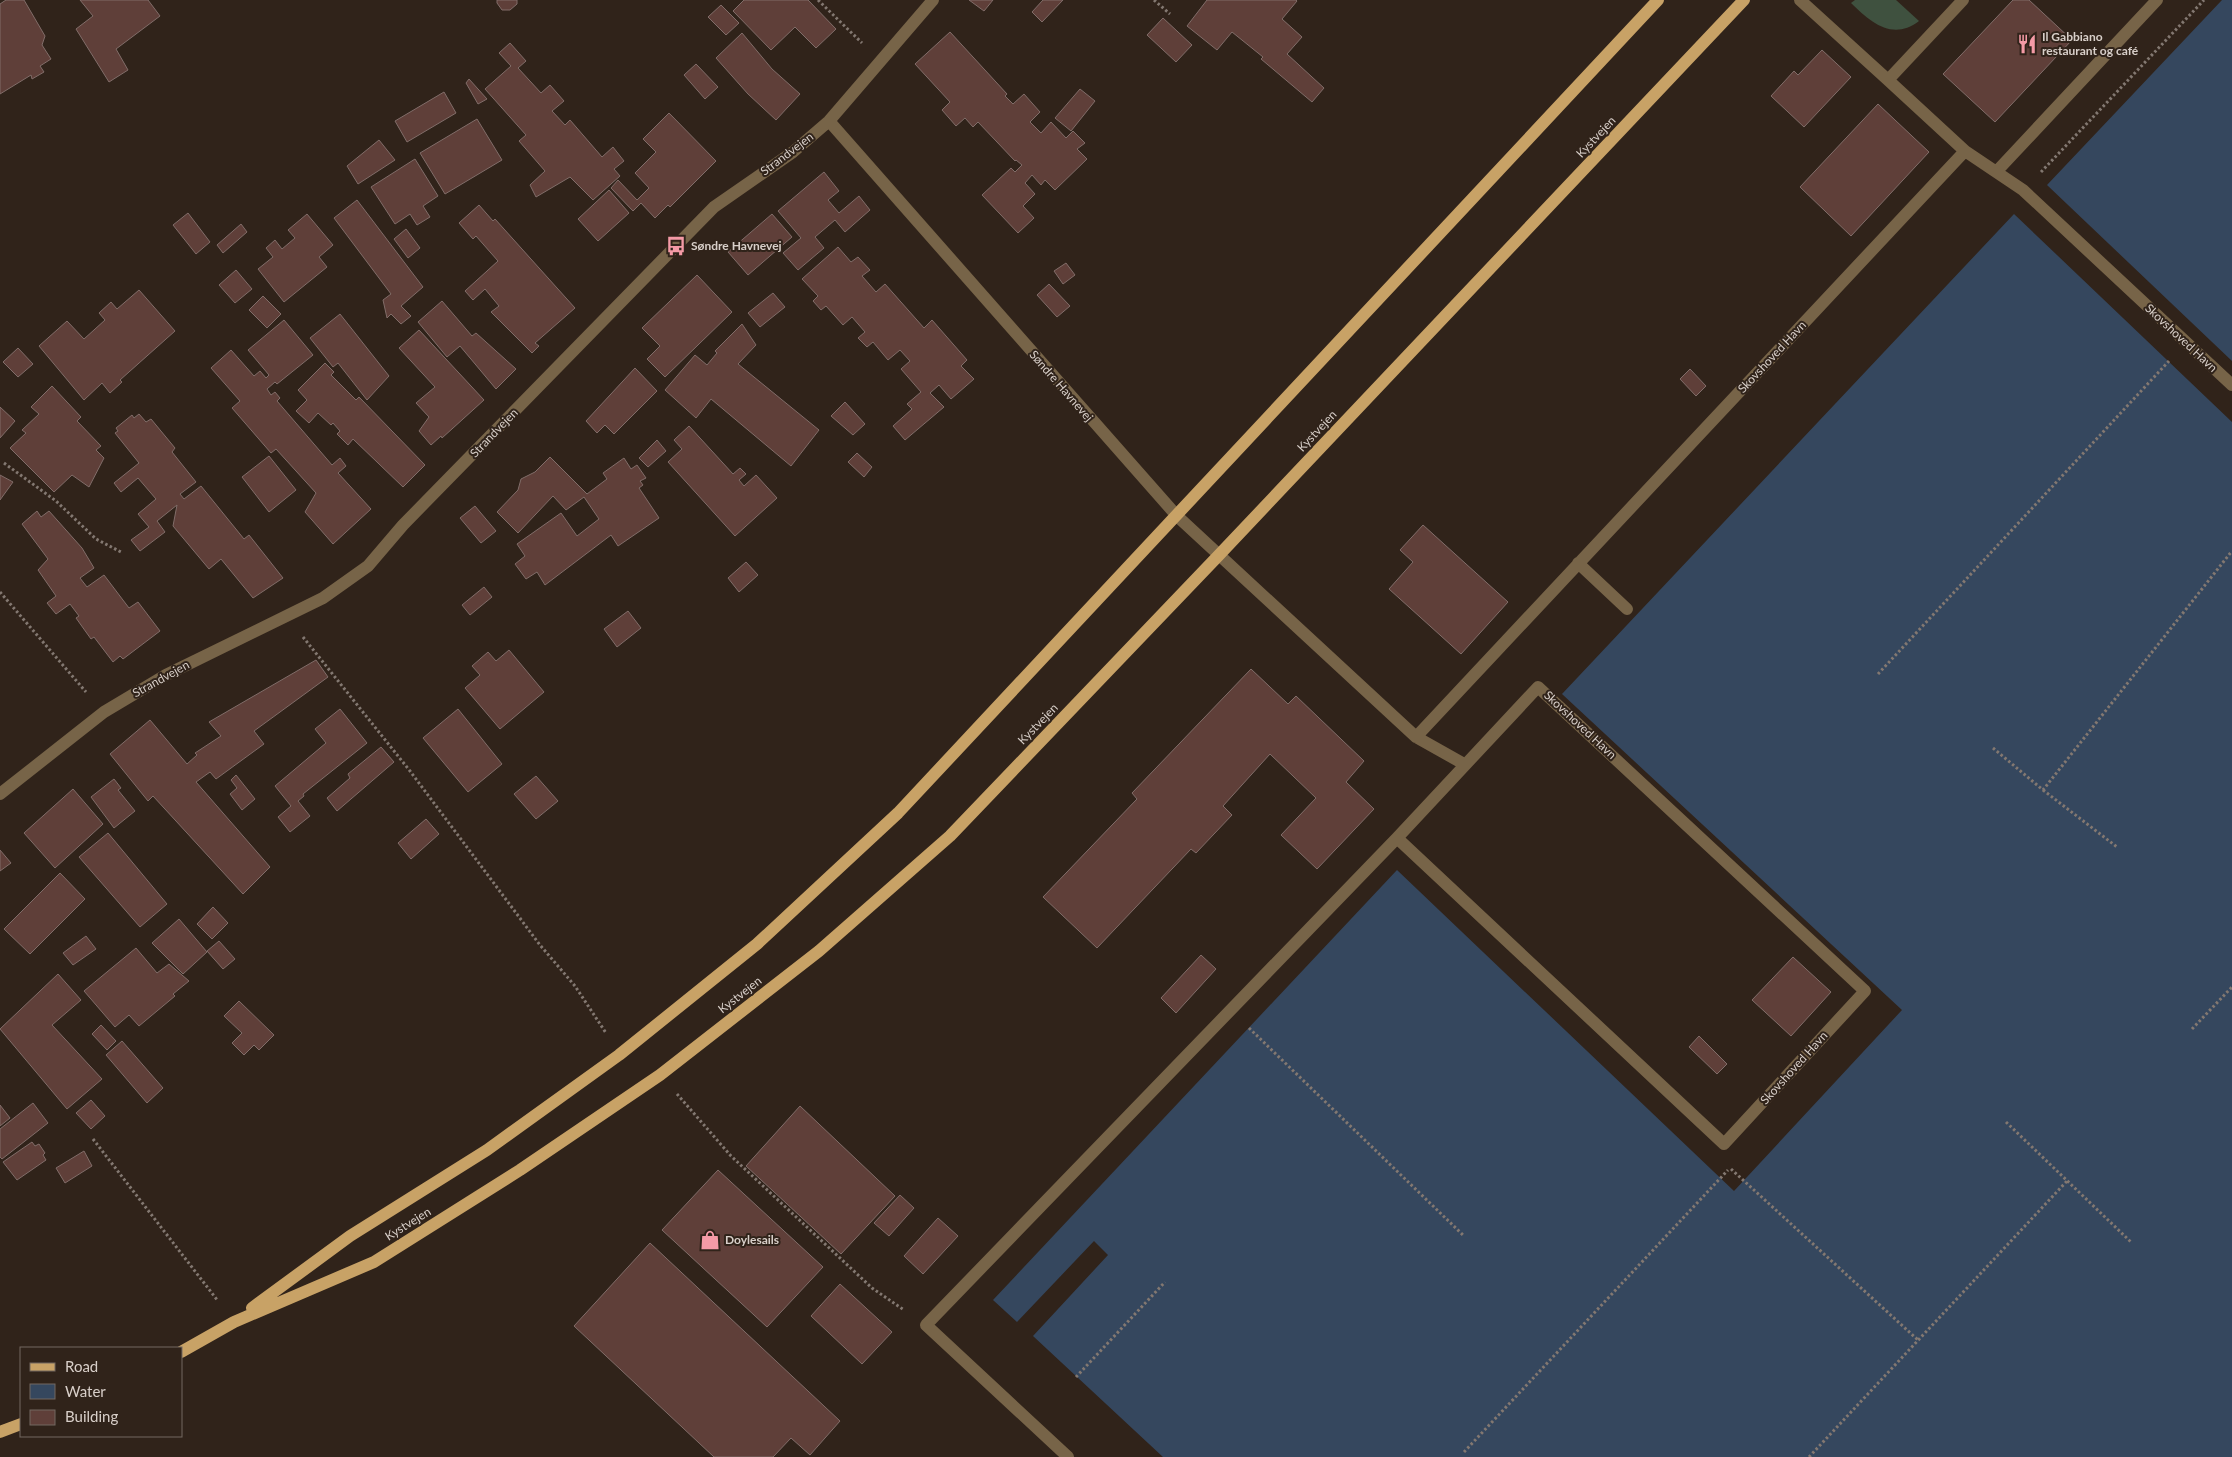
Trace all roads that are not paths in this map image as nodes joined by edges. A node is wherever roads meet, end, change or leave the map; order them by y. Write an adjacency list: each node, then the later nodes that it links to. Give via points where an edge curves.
1 (933, 0): 8 (street, Strandvejen)
2 (1658, 0): 12 (main road, Kystvejen)
3 (1744, 0): 13 (main road, Kystvejen)
4 (1800, 0): 7 (street, Skovshoved Havn)
5 (1963, 0): 7 (street)
6 (2157, 0): 10 (street)
7 (1888, 80): 9 (street, Skovshoved Havn)
8 (829, 121): 12 (street, Søndre Havnevej); 18 (street, Strandvejen, via 794,152 714,207 403,525 368,566 323,598 166,675 104,712)
9 (1965, 150): 10 (street, Skovshoved Havn); 14 (street, Skovshoved Havn)
10 (1997, 171): 11 (street, Skovshoved Havn, via 2023,190)
11 (2232, 385)
12 (1176, 516): 13 (street, Søndre Havnevej); 20 (main road, Kystvejen, via 898,813 757,944 619,1055 487,1150 350,1236)
13 (1219, 555): 16 (street); 20 (main road, Kystvejen, via 950,836 819,951 660,1075 520,1170 374,1262)
14 (1578, 563): 15 (street); 16 (street, Skovshoved Havn)
15 (1627, 608)
16 (1416, 737): 17 (street)
17 (1464, 764): 19 (street); 19 (street, Skovshoved Havn, via 1538,687 1865,991 1724,1144)
18 (0, 794)
19 (1397, 838): 24 (street, via 926,1325)
20 (234, 1322): 21 (main road, Kystvejen)
21 (182, 1351)
22 (20, 1424): 23 (main road)
23 (0, 1432)
24 (1068, 1457)

